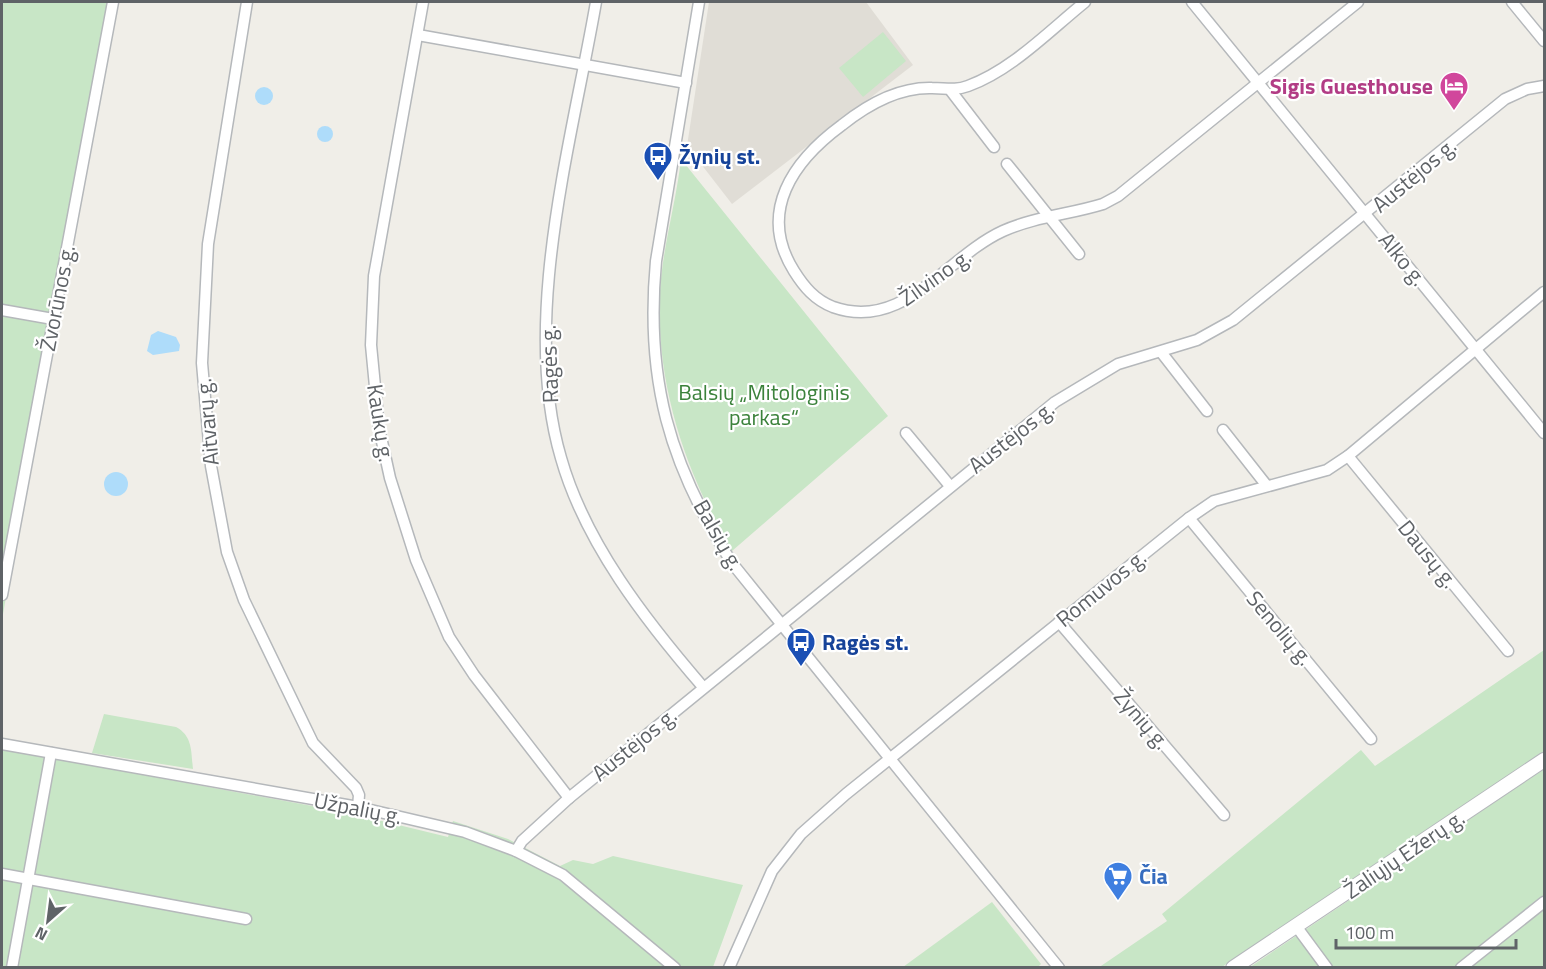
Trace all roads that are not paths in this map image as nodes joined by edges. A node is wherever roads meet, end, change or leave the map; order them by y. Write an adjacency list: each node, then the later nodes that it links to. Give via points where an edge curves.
1 (113, 2): 24 (street, Žvorūnos g.)
2 (247, 2): 46 (street, Aitvarų g., via 208,244 202,363 210,466 227,552 243,600 313,743 356,789)
3 (423, 2): 10 (street, Kaukų g.)
4 (596, 2): 12 (street, Ragės g.)
5 (699, 2): 14 (street, Balsių g.)
6 (1085, 2): 16 (street, Žilvino g., via 1003,68)
7 (1192, 2): 13 (street, Alko g.)
8 (1358, 2): 13 (street, Žilvino g.)
9 (1512, 2): 11 (street)
10 (418, 35): 12 (street); 45 (street, Kaukų g., via 374,276 371,345 380,428 390,478 416,560 449,637)
11 (1545, 41)
12 (585, 63): 14 (street); 39 (street, Ragės g., via 549,286 545,367 552,423 587,524 643,610)
13 (1257, 82): 19 (street, Alko g.); 20 (street, Žilvino g., via 1118,196)
14 (686, 83): 37 (street, Balsių g., via 656,261 656,380 675,448 702,511 732,564)
15 (1545, 86): 19 (street, Austėjos g., via 1505,99)
16 (951, 91): 17 (street); 20 (street, Žilvino g., via 933,88 887,97 840,125 793,172 783,191 780,229 787,260 799,279 816,299 834,307 872,312 889,309 987,239)
17 (994, 147)
18 (1007, 164): 20 (street)
19 (1367, 213): 25 (street, Alko g.); 26 (street, Austėjos g., via 1233,320 1197,340)
20 (1050, 218): 21 (street)
21 (1080, 254)
22 (1545, 292): 25 (street, Romuvos g.)
23 (2, 310): 24 (street)
24 (53, 319): 35 (street, Žvorūnos g.)
25 (1474, 349): 30 (street, Alko g.); 31 (street, Romuvos g.)
26 (1161, 352): 27 (street); 32 (street, Austėjos g., via 1118,364 1088,380)
27 (1208, 411)
28 (1222, 430): 33 (street)
29 (906, 433): 32 (street)
30 (1545, 433)
31 (1348, 456): 33 (street, Romuvos g., via 1327,470); 38 (street, Dausų g.)
32 (950, 486): 37 (street, Austėjos g.)
33 (1267, 486): 34 (street, Romuvos g., via 1214,501)
34 (1189, 518): 36 (street, Romuvos g.); 40 (street, Senolių g.)
35 (2, 595)
36 (1059, 622): 43 (street, Romuvos g.); 47 (street, Žynių g.)
37 (781, 626): 39 (street, Austėjos g.); 43 (street, Balsių g.)
38 (1508, 651)
39 (703, 687): 45 (street, Austėjos g.)
40 (1371, 739)
41 (2, 744): 42 (street, Užpalių g.)
42 (51, 753): 46 (street, Užpalių g.); 50 (street)
43 (890, 759): 56 (street, Romuvos g., via 787,850 759,897); 57 (street, Balsių g.)
44 (1545, 760): 53 (main road, Žaliųjų Ežerų g.)
45 (569, 798): 48 (street, Austėjos g.)
46 (358, 807): 48 (street, Užpalių g., via 445,826)
47 (1224, 815)
48 (516, 851): 55 (street, Užpalių g., via 563,875 597,900)
49 (2, 874): 50 (street)
50 (29, 879): 52 (street); 54 (street)
51 (1545, 902): 60 (street)
52 (246, 919)
53 (1296, 926): 58 (main road, Žaliųjų Ežerų g.); 59 (street)
54 (12, 968)
55 (675, 968)
56 (729, 968)
57 (1059, 968)
58 (1233, 968)
59 (1327, 968)
60 (1461, 968)

